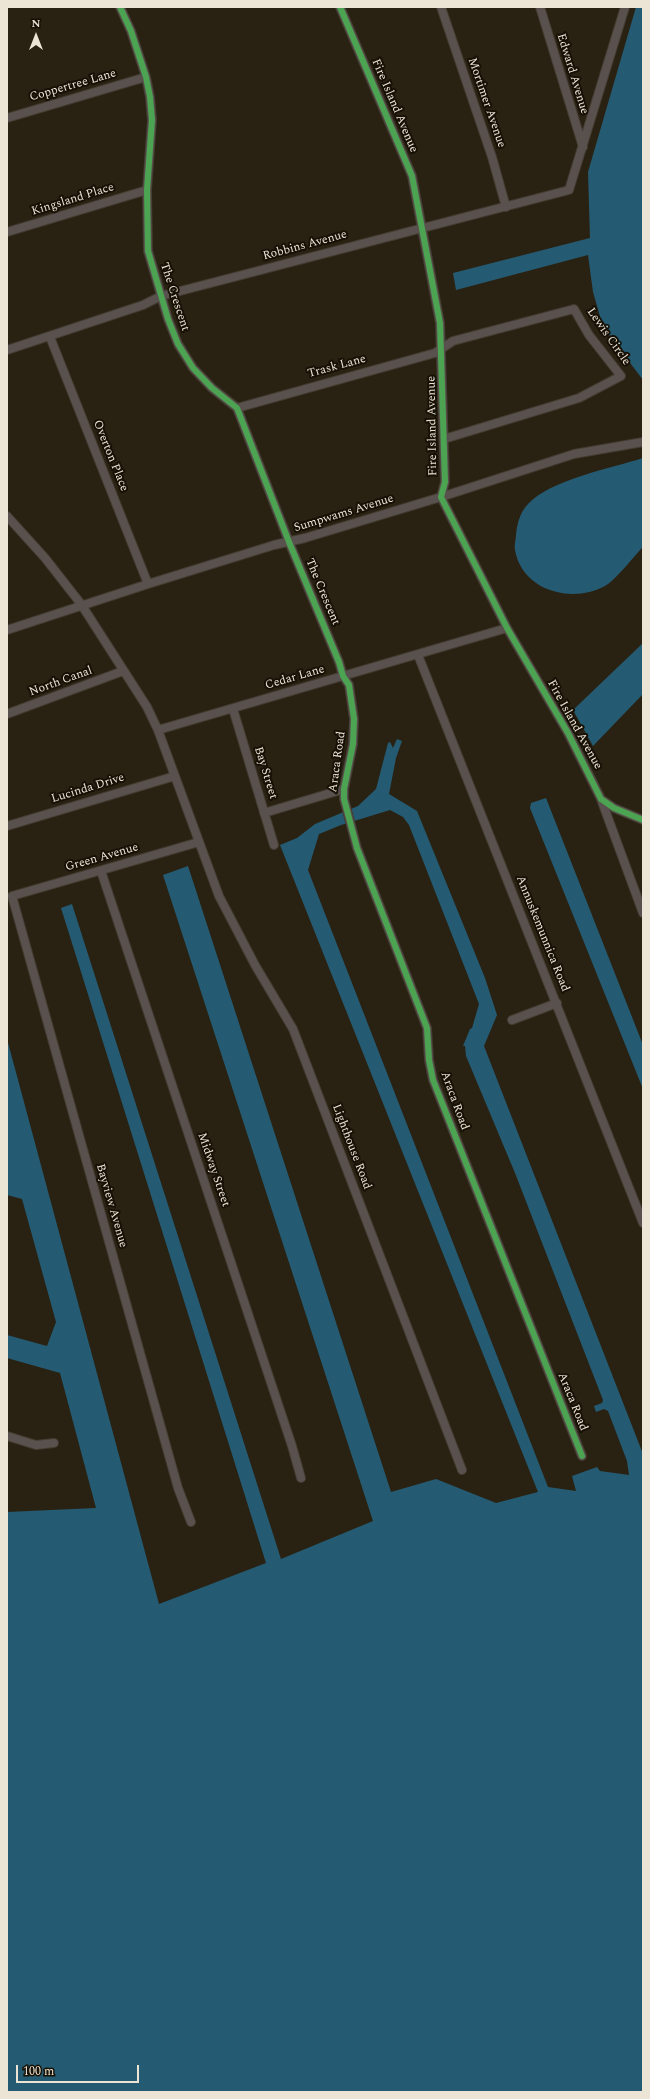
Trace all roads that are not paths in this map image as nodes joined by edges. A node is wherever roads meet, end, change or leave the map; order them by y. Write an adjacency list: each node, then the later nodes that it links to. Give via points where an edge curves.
1 (120, 7): 6 (street, The Crescent)
2 (340, 7): 11 (street, Fire Island Avenue, via 412,176)
3 (441, 7): 10 (street, Mortimer Avenue, via 492,157)
4 (540, 7): 8 (street, Edward Avenue)
5 (625, 7): 8 (street)
6 (146, 77): 7 (street, Coppertree Lane); 9 (street, The Crescent, via 152,120)
7 (7, 118)
8 (583, 147): 10 (street, Robbins Avenue, via 568,190)
9 (147, 190): 12 (street, Kingsland Place); 13 (street, The Crescent, via 148,251)
10 (506, 207): 11 (street, Robbins Avenue)
11 (422, 228): 13 (street, Robbins Avenue); 15 (street, Fire Island Avenue, via 440,323)
12 (7, 232)
13 (161, 296): 14 (street, Robbins Avenue, via 144,305); 17 (street, The Crescent, via 178,344 193,368 212,388)
14 (50, 337): 16 (street, Robbins Avenue); 23 (street, Overton Place)
15 (442, 347): 17 (street, Trask Lane, via 435,353); 18 (street, Fire Island Avenue); 18 (street, Lewis Circle, via 453,341 574,309 589,335 621,376 579,398)
16 (7, 350)
17 (237, 408): 22 (street, The Crescent)
18 (444, 439): 20 (street, Fire Island Avenue, via 445,482)
19 (643, 442): 20 (street, Sumpwams Avenue, via 574,454)
20 (441, 497): 22 (street, Sumpwams Avenue); 25 (street, Fire Island Avenue)
21 (7, 516): 24 (street, via 45,558)
22 (289, 542): 23 (street, Sumpwams Avenue); 29 (street, The Crescent)
23 (148, 584): 24 (street, Sumpwams Avenue)
24 (81, 604): 26 (street, Sumpwams Avenue); 28 (street)
25 (507, 628): 27 (street, Cedar Lane); 35 (street, Fire Island Avenue, via 568,733)
26 (7, 630)
27 (418, 656): 29 (street, Cedar Lane); 44 (street, Annuskemunnica Road)
28 (123, 671): 31 (street, North Canal); 32 (street, via 147,707)
29 (343, 676): 30 (street, Cedar Lane); 34 (street, Araca Road, via 349,685 354,719 353,744)
30 (232, 709): 32 (street, Cedar Lane); 36 (street, Bay Street)
31 (7, 714)
32 (158, 730): 33 (street)
33 (175, 776): 38 (street, Lucinda Drive); 39 (street)
34 (344, 789): 36 (street); 49 (street, Araca Road, via 345,809 357,848 427,1028 433,1080)
35 (601, 799): 37 (street, via 614,808); 43 (street, Fire Island Avenue)
36 (264, 813): 40 (street, Bay Street)
37 (643, 820)
38 (7, 826)
39 (199, 842): 41 (street, Green Avenue); 50 (street, Lighthouse Road, via 219,896 238,934 293,1028)
40 (274, 845)
41 (100, 871): 42 (street, Green Avenue); 51 (street, Midway Street)
42 (12, 896): 52 (street, Bayview Avenue, via 176,1480)
43 (643, 913)
44 (557, 1003): 45 (street); 46 (street, Annuskemunnica Road)
45 (512, 1020)
46 (643, 1223)
47 (7, 1436): 48 (street, via 36,1445)
48 (54, 1443)
49 (582, 1456)
50 (462, 1470)
51 (301, 1478)
52 (191, 1522)

